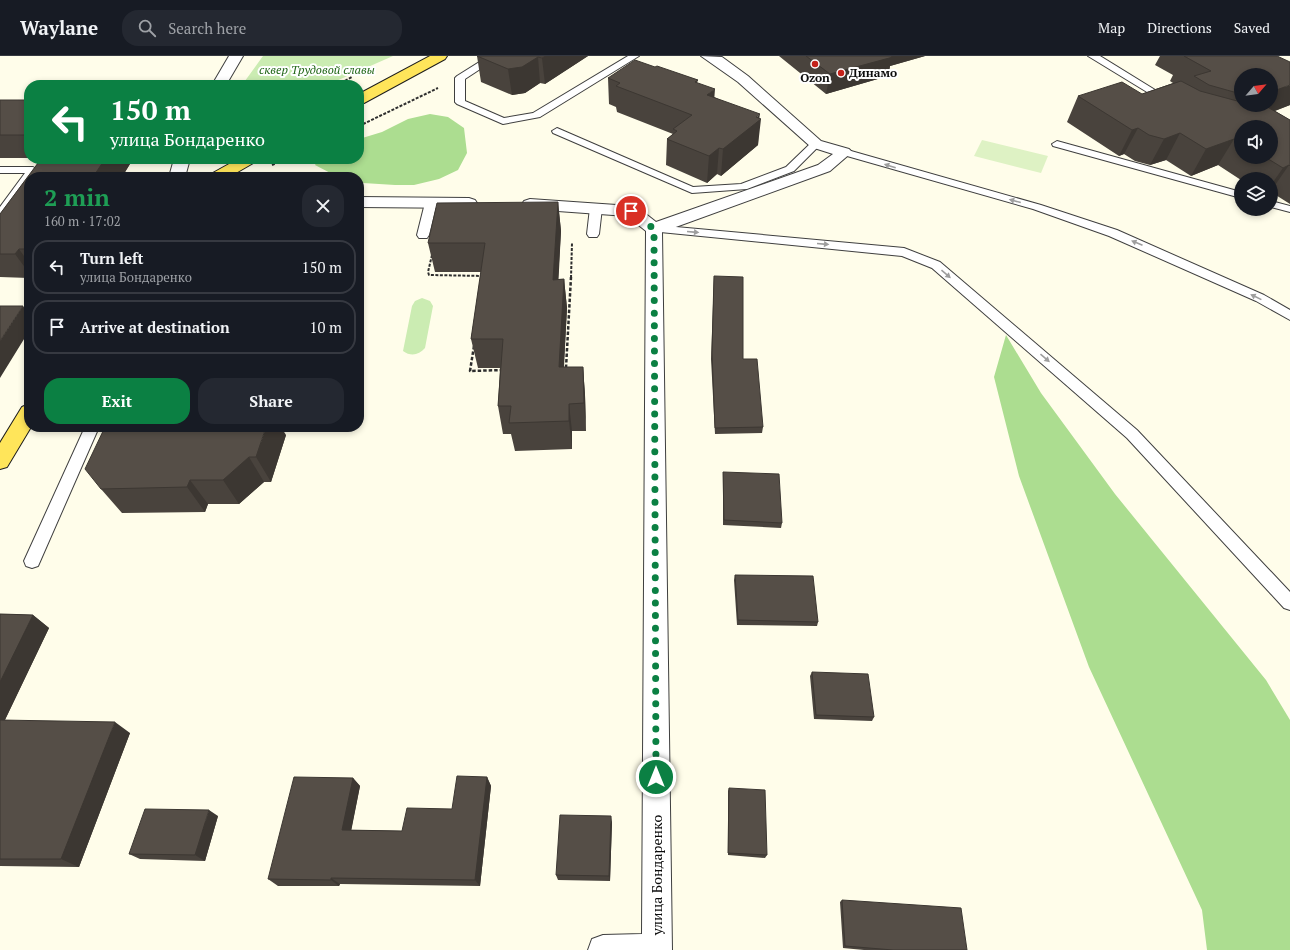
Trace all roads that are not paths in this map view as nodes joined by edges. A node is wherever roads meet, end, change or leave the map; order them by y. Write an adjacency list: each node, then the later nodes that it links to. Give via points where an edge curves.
1 (236, 56): 7 (street)
2 (440, 56): 8 (main road)
3 (495, 56): 4 (lane, via 460,78 460,102 503,121 536,115)
4 (634, 56)
5 (708, 56): 11 (street, via 743,79)
6 (1094, 56): 9 (lane)
7 (222, 80)
8 (364, 97)
9 (1177, 107)
10 (557, 131): 11 (lane, via 692,190 743,187 790,169)
11 (816, 144): 13 (street)
12 (1057, 144): 19 (lane)
13 (844, 152): 30 (street, via 824,168); 33 (lane, one-way to 13, via 1260,298 1113,233 1037,207)
14 (241, 164): 17 (main road)
15 (0, 170): 16 (lane, via 33,170)
16 (32, 172)
17 (226, 172)
18 (24, 182): 20 (lane)
19 (1234, 193)
20 (9, 202): 21 (lane); 29 (lane)
21 (22, 203)
22 (431, 203): 23 (street); 25 (street); 32 (lane)
23 (486, 203)
24 (517, 203): 27 (street)
25 (367, 204)
26 (1278, 206): 28 (lane)
27 (596, 208): 30 (street, via 631,211); 31 (lane)
28 (1290, 209)
29 (0, 215)
30 (654, 229): 38 (lane, one-way to 38, via 904,252 936,265 1132,434); 40 (street, улица Бондаренко)
31 (593, 234)
32 (423, 235)
33 (1290, 316)
34 (24, 420): 36 (main road)
35 (90, 432): 37 (lane)
36 (0, 461)
37 (32, 561)
38 (1290, 603)
39 (603, 950): 40 (street)
40 (657, 950)

